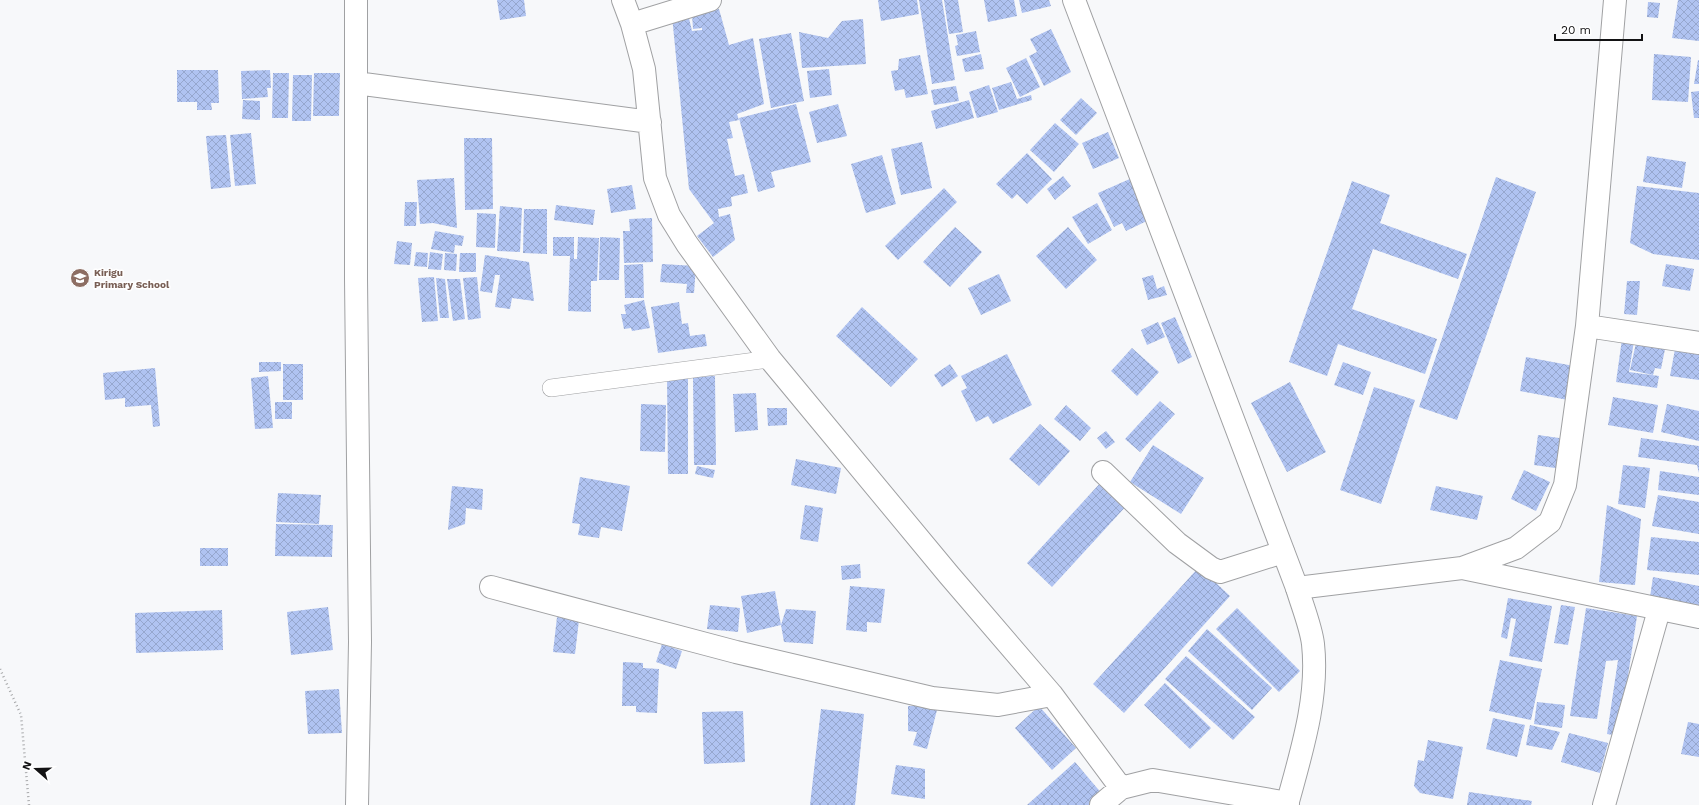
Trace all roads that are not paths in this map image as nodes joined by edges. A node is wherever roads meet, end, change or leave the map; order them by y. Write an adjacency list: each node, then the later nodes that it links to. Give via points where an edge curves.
1 (356, 0): 7 (street)
2 (623, 0): 6 (street)
3 (710, 0): 6 (street)
4 (1074, 0): 14 (street)
5 (1615, 0): 9 (street)
6 (632, 24): 8 (street, via 644,69)
7 (356, 83): 8 (street); 23 (street, via 360,642)
8 (650, 122): 11 (street, via 655,178 669,215)
9 (1587, 326): 10 (street); 15 (street, via 1565,486 1550,522 1516,548)
10 (1699, 343)
11 (770, 360): 12 (lane); 20 (street)
12 (551, 388)
13 (1103, 472): 14 (street, via 1178,543 1220,572)
14 (1283, 552): 17 (street)
15 (1462, 568): 17 (street); 18 (street)
16 (491, 587): 20 (street, via 736,652 932,698 998,705)
17 (1297, 588): 22 (street, via 1313,643 1314,680 1305,740)
18 (1659, 610): 19 (street); 25 (street)
19 (1699, 617)
20 (1052, 695): 21 (street)
21 (1121, 788): 22 (street, via 1153,780); 24 (street)
22 (1288, 804)
23 (357, 805)
24 (1101, 805)
25 (1604, 805)

